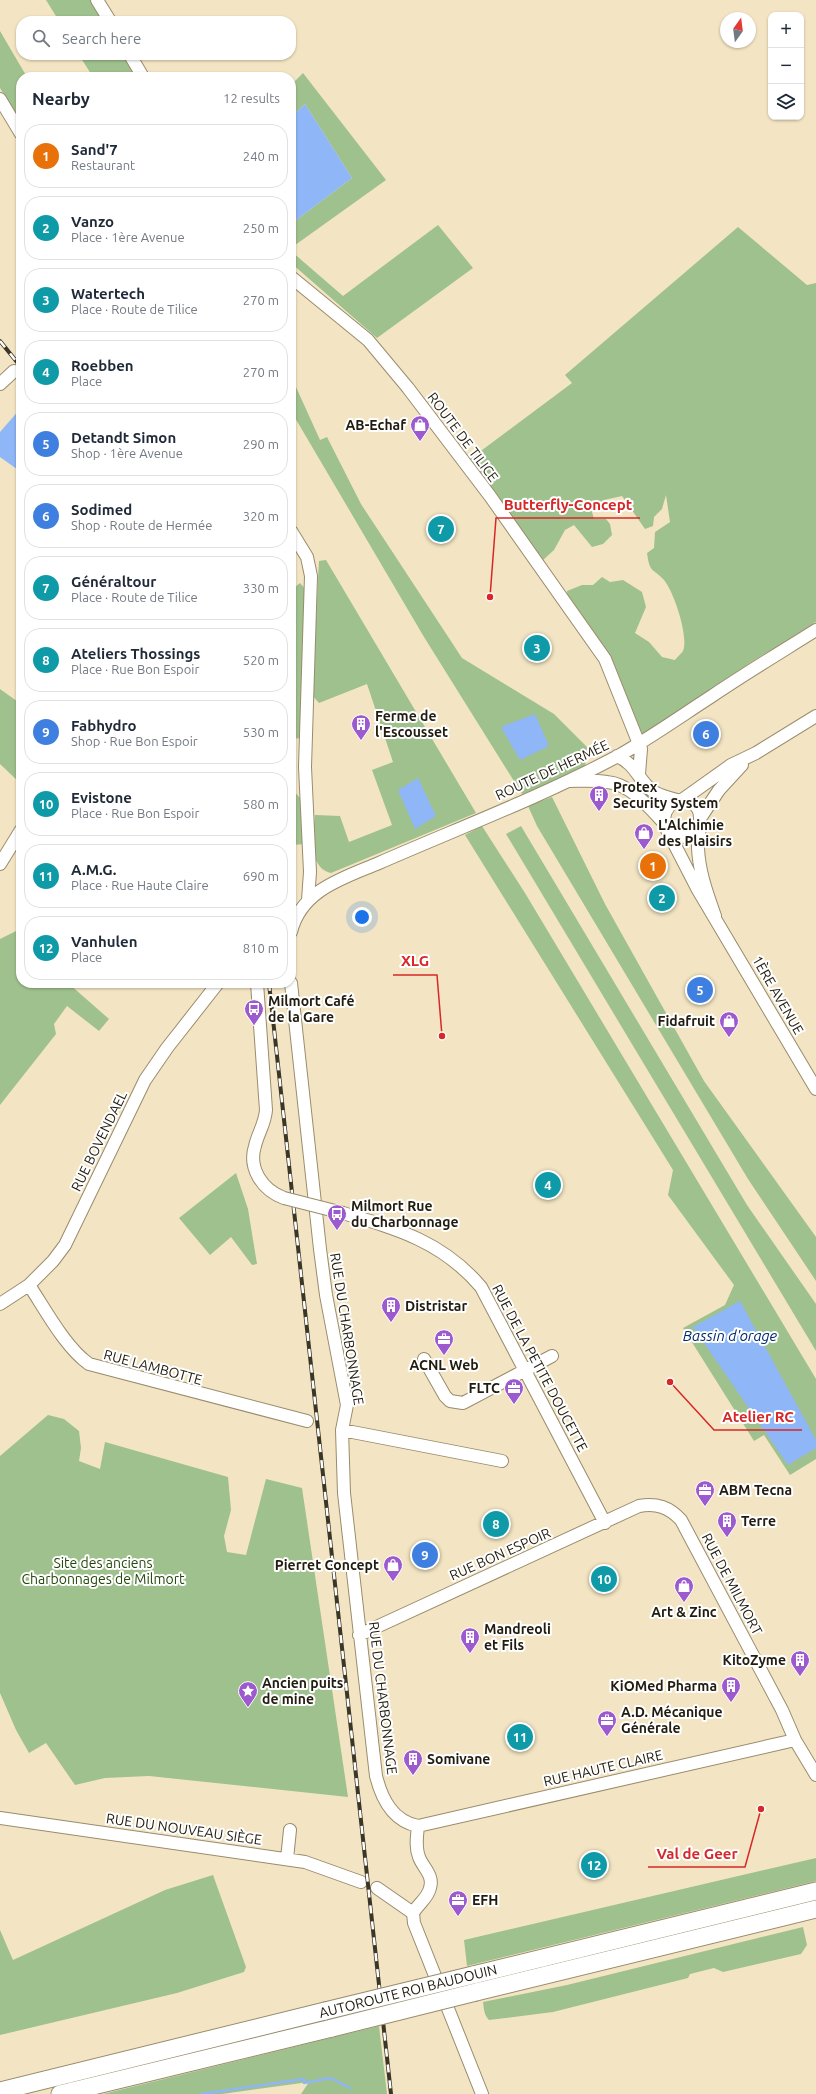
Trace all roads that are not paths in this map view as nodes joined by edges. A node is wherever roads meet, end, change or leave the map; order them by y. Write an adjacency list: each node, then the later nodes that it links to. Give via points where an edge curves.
1 (97, 0): 2 (street)
2 (107, 16)
3 (133, 60): 4 (street)
4 (140, 72)
5 (0, 99): 6 (street)
6 (16, 126)
7 (296, 280): 13 (street, ROUTE DE TILICE, via 368,340 490,496 605,659)
8 (14, 371): 9 (street)
9 (0, 384)
10 (296, 538): 25 (street, via 305,552 311,576 305,768 310,872)
11 (816, 630): 13 (street, ROUTE DE HERMÉE)
12 (816, 716): 14 (street)
13 (638, 744): 15 (street, ROUTE DE HERMÉE); 17 (street, via 641,749)
14 (756, 753): 20 (street, via 731,765); 21 (street, via 735,770 719,790)
15 (617, 756): 16 (street, ROUTE DE HERMÉE); 17 (street, via 631,764)
16 (603, 764): 18 (street, ROUTE DE HERMÉE); 19 (street)
17 (639, 774): 20 (street, via 656,793)
18 (566, 781): 19 (street, 1ÈRE AVENUE); 25 (street, ROUTE DE HERMÉE, via 329,884)
19 (608, 782): 22 (street, 1ÈRE AVENUE, via 638,796)
20 (679, 800): 21 (street, via 694,804 698,809); 22 (street, via 664,811)
21 (700, 823): 22 (street, via 685,837 679,837); 27 (street, 1ÈRE AVENUE, via 700,872)
22 (666, 828): 27 (street, 1ÈRE AVENUE)
23 (16, 838): 24 (street)
24 (0, 864)
25 (308, 900): 26 (street, ROUTE DE HERMÉE)
26 (296, 915)
27 (715, 916): 31 (street, 1ÈRE AVENUE)
28 (214, 988): 32 (street, RUE BOVENDAEL, via 152,1068 65,1246)
29 (257, 988): 36 (street, RUE DE LA PETITE DOUCETTE, bridge, via 266,1110 264,1124 255,1146 254,1166 266,1188 284,1198 343,1213 437,1247 466,1270 481,1287)
30 (292, 988): 38 (street, RUE DU CHARBONNAGE, via 320,1257 347,1404)
31 (816, 1089)
32 (29, 1285): 33 (street, RUE BOVENDAEL); 37 (street, RUE LAMBOTTE, via 68,1342 81,1359 89,1364)
33 (0, 1304)
34 (552, 1356): 36 (street)
35 (424, 1359): 36 (street, via 445,1396 450,1401 463,1403)
36 (525, 1370): 41 (street, RUE DE LA PETITE DOUCETTE)
37 (307, 1421)
38 (342, 1430): 39 (street); 42 (street, RUE DU CHARBONNAGE, via 344,1493)
39 (502, 1461)
40 (655, 1504): 41 (street, RUE BON ESPOIR, via 639,1506); 43 (street, RUE DE MILMORT, via 673,1511 681,1520 782,1710)
41 (605, 1523): 42 (street, RUE BON ESPOIR)
42 (359, 1635): 46 (street, RUE DU CHARBONNAGE, via 376,1776 381,1794 390,1810 409,1824)
43 (795, 1740): 44 (street, RUE DE MILMORT); 46 (street, RUE HAUTE CLAIRE)
44 (816, 1775)
45 (0, 1818): 48 (street, RUE DU NOUVEAU SIÈGE)
46 (418, 1826): 53 (street, via 416,1840 419,1856 428,1870 431,1887)
47 (290, 1830): 48 (street)
48 (287, 1859): 49 (street, RUE DU NOUVEAU SIÈGE, via 316,1865)
49 (361, 1882)
50 (377, 1888): 53 (street)
51 (816, 1891): 54 (highway, AUTOROUTE ROI BAUDOUIN, bridge)
52 (816, 1909): 55 (highway, AUTOROUTE ROI BAUDOUIN, bridge)
53 (413, 1913): 56 (street, via 414,1923)
54 (0, 2091)
55 (60, 2094)
56 (482, 2094)

